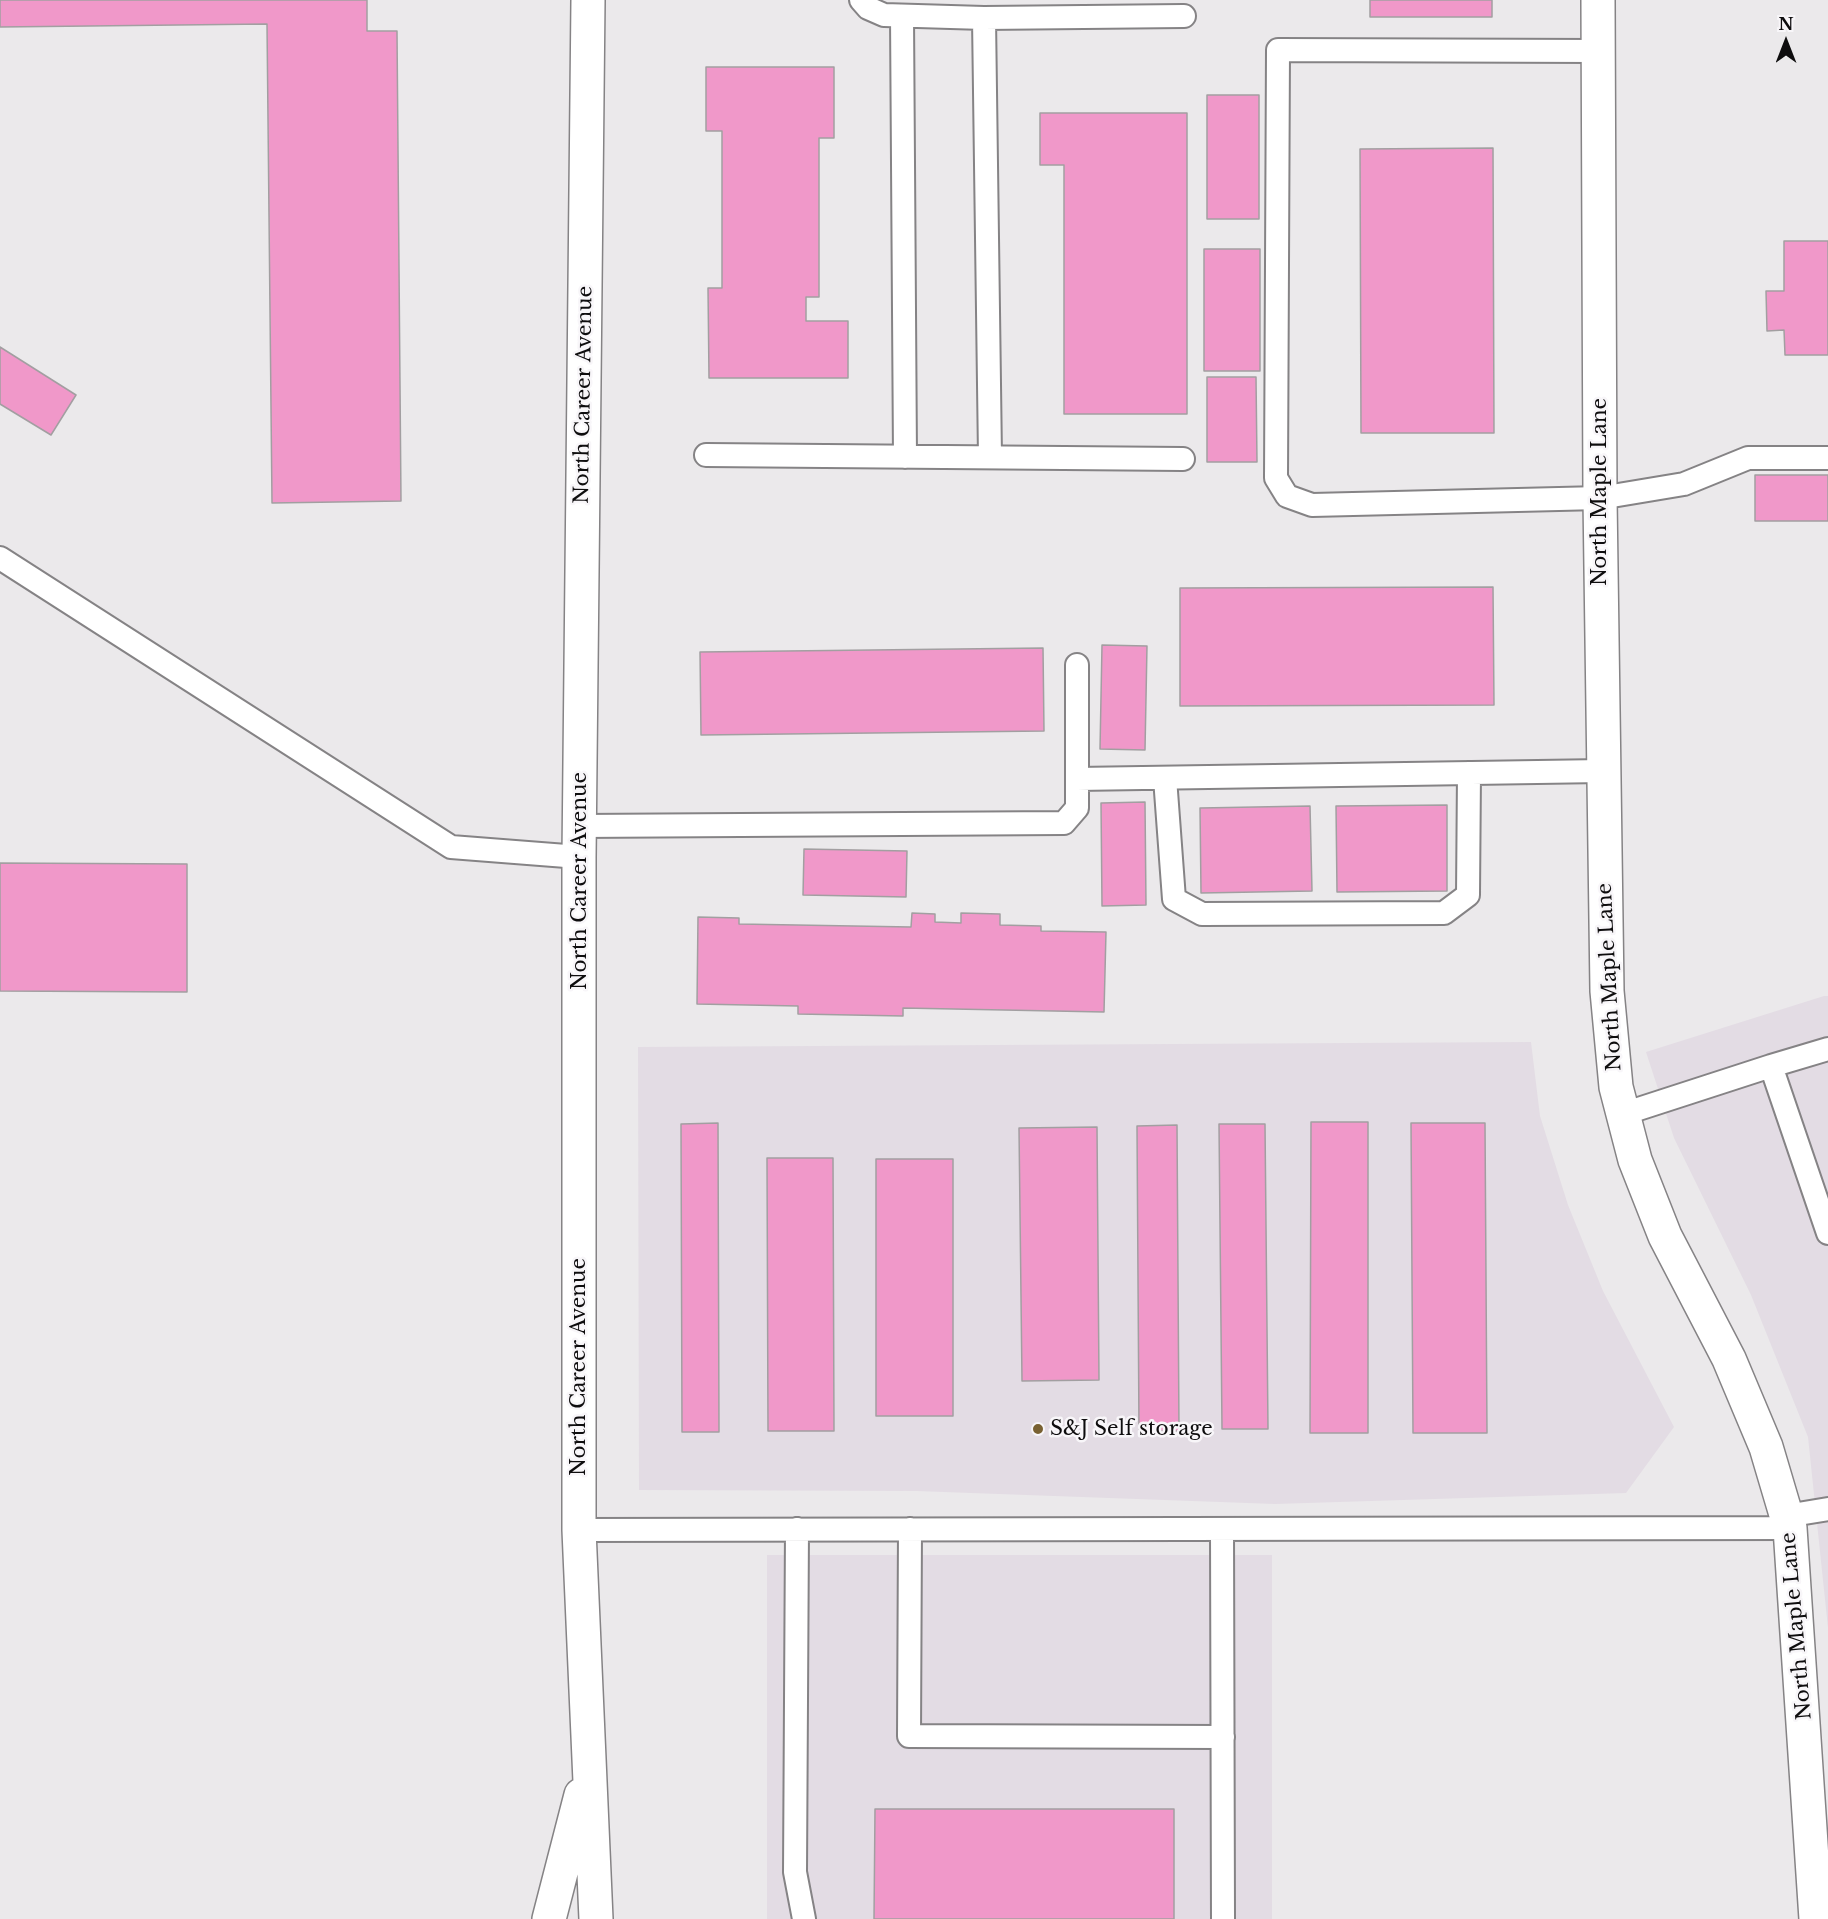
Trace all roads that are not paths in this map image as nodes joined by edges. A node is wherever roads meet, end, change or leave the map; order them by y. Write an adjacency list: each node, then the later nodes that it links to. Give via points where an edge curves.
1 (588, 0): 20 (street, North Career Avenue)
2 (861, 0): 4 (lane, via 884,15)
3 (1598, 0): 7 (street, North Maple Lane)
4 (902, 16): 6 (lane); 9 (lane)
5 (1184, 16): 6 (lane)
6 (984, 18): 10 (lane)
7 (1599, 51): 13 (street, North Maple Lane); 13 (lane, via 1278,50 1276,478 1287,496 1312,505)
8 (706, 454): 9 (lane)
9 (905, 457): 10 (lane)
10 (990, 457): 12 (lane)
11 (1828, 458): 13 (lane, via 1748,458 1684,484)
12 (1183, 459)
13 (1600, 498): 16 (street, North Maple Lane)
14 (0, 558): 20 (lane, via 451,847)
15 (1077, 665): 19 (lane)
16 (1603, 771): 17 (lane); 23 (street, North Maple Lane, via 1607,991 1616,1088)
17 (1469, 773): 18 (lane); 18 (lane, via 1468,895 1444,913 1202,914 1174,899)
18 (1165, 778): 19 (lane)
19 (1077, 779): 20 (lane, via 1077,808 1064,823)
20 (579, 842): 30 (street, North Career Avenue)
21 (1828, 1049): 22 (lane)
22 (1771, 1066): 23 (lane); 24 (lane)
23 (1623, 1114): 26 (street, North Maple Lane, via 1635,1160 1665,1236 1730,1359 1766,1447)
24 (1828, 1233)
25 (1828, 1509): 26 (lane)
26 (1788, 1522): 29 (lane); 37 (street, North Maple Lane)
27 (797, 1529): 28 (lane); 30 (lane); 35 (lane, via 795,1872)
28 (910, 1529): 29 (lane); 31 (lane, via 909,1736)
29 (1222, 1529): 31 (lane)
30 (579, 1530): 32 (street, North Career Avenue)
31 (1223, 1737): 36 (lane)
32 (590, 1761): 33 (street, North Career Avenue); 34 (street, North Career Avenue)
33 (549, 1919)
34 (596, 1919)
35 (804, 1919)
36 (1223, 1919)
37 (1816, 1919)

